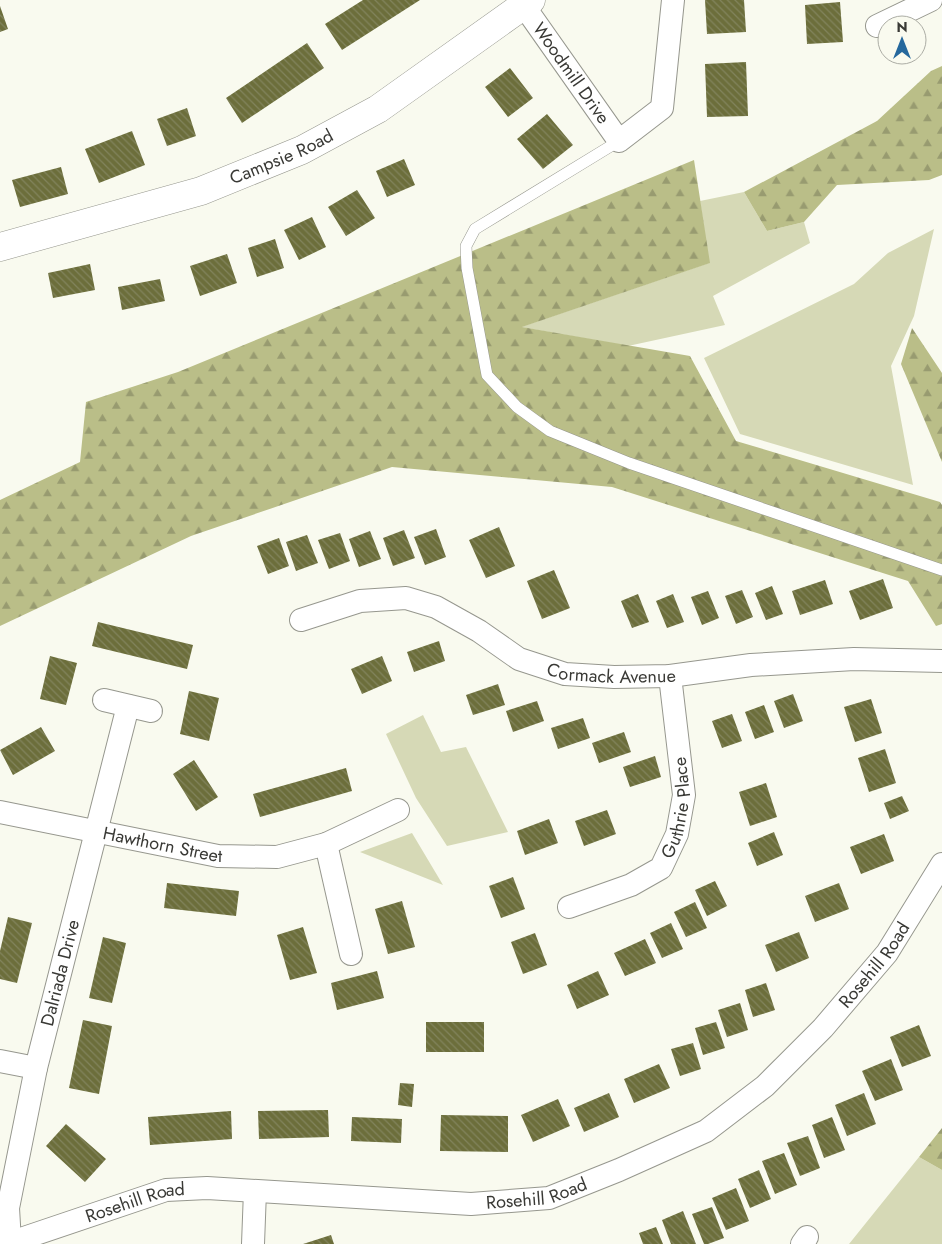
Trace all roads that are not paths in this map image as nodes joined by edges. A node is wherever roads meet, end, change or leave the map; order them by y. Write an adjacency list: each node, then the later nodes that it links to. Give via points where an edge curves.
1 (673, 0): 5 (street, via 662,108)
2 (931, 0): 4 (street)
3 (528, 3): 5 (street, Woodmill Drive); 6 (main road, Campsie Road, via 378,109 302,150 201,191)
4 (900, 15)
5 (619, 141): 7 (lane, via 475,230 466,246 467,268 487,375 517,407 550,431 629,462)
6 (0, 247)
7 (942, 570)
8 (301, 620): 10 (street, Cormack Avenue, via 360,601 406,598 436,607 480,631 519,659 565,674)
9 (942, 661): 10 (street, Cormack Avenue, via 854,659 760,664)
10 (670, 676): 19 (street, Guthrie Place, via 684,795 677,834 661,868 631,885)
11 (104, 700): 12 (street)
12 (128, 706): 13 (street); 16 (street, Dalriada Drive)
13 (151, 711)
14 (398, 810): 17 (street, Hawthorn Street)
15 (0, 812): 16 (street, Hawthorn Street)
16 (95, 833): 17 (street, Hawthorn Street, via 218,856 277,857); 22 (street, Dalriada Drive)
17 (326, 844): 20 (street)
18 (942, 864): 23 (street, Rosehill Road, via 887,953 823,1028 765,1086 706,1131 549,1198 471,1204)
19 (569, 907)
20 (351, 954)
21 (0, 1061): 22 (street)
22 (36, 1068): 24 (street, Dalriada Drive, via 8,1208)
23 (255, 1190): 24 (street, Rosehill Road, via 166,1190); 25 (street)
24 (8, 1243)
25 (254, 1244)

